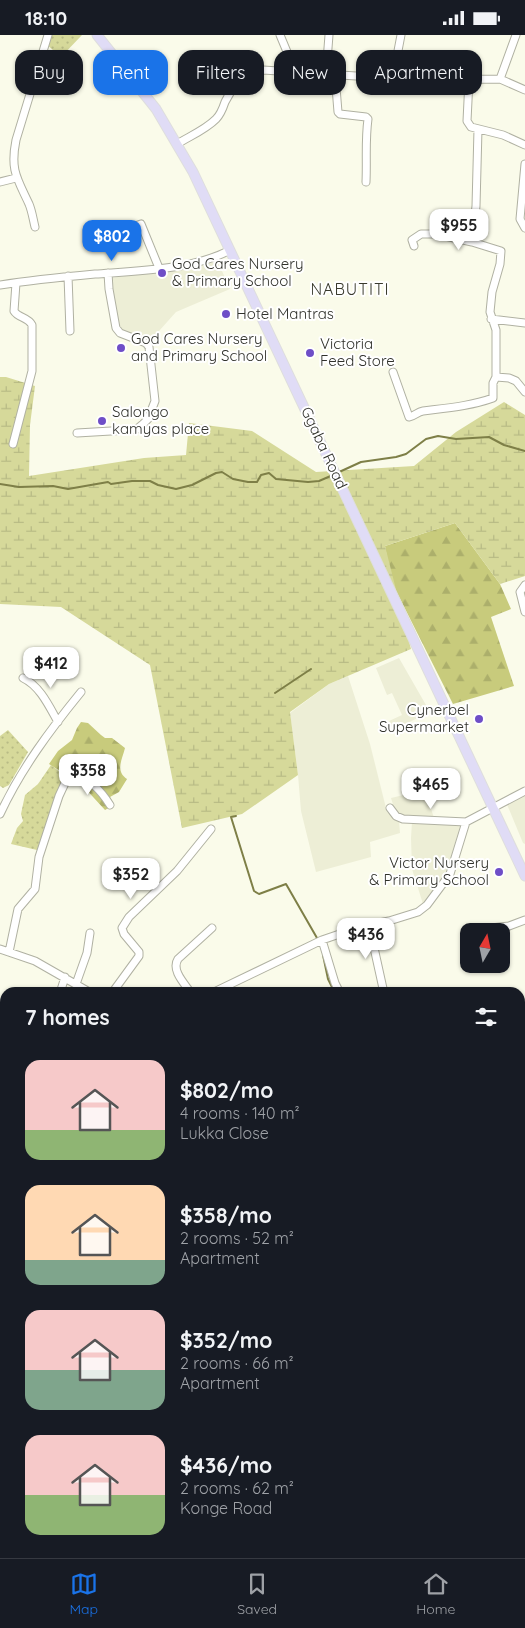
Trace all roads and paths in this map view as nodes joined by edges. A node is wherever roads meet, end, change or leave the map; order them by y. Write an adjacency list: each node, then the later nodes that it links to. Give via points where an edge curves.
1 (48, 35): 20 (street, via 16,140 13,157)
2 (97, 35): 17 (main road, Ggaba Road, via 156,109)
3 (280, 35): 7 (street)
4 (329, 35): 8 (street)
5 (401, 35): 9 (street)
6 (516, 35): 11 (street)
7 (286, 50)
8 (328, 50)
9 (398, 50)
10 (274, 70): 17 (street, via 263,69 248,76 231,92 218,117)
11 (500, 79): 12 (street); 13 (street)
12 (482, 80)
13 (525, 89)
14 (336, 95): 22 (street, via 336,110 340,113 368,119)
15 (468, 95): 16 (street, via 467,121)
16 (478, 129): 18 (street); 26 (street)
17 (177, 144): 28 (main road, Ggaba Road)
18 (525, 145)
19 (525, 164): 24 (street, via 520,219)
20 (16, 178): 21 (street); 23 (street)
21 (0, 182)
22 (366, 182)
23 (36, 227)
24 (525, 228)
25 (116, 233): 29 (street, via 141,223)
26 (472, 242): 27 (street, via 426,233 413,238); 34 (street, via 500,249 502,253 492,292)
27 (414, 247)
28 (230, 250): 29 (street, via 203,261); 49 (main road, Ggaba Road)
29 (159, 269): 30 (street)
30 (108, 273): 31 (street); 40 (street, via 116,328 148,347 155,401 148,419 137,429)
31 (68, 276): 32 (street); 36 (street)
32 (16, 283): 33 (street); 41 (street, via 14,311 32,325 32,371)
33 (0, 285)
34 (491, 319): 35 (street); 38 (street, via 496,330)
35 (525, 323)
36 (70, 331)
37 (393, 371): 38 (street, via 409,417 493,398)
38 (496, 377): 39 (street, via 516,381)
39 (525, 392)
40 (77, 433)
41 (13, 444)
42 (525, 585): 43 (street, via 520,592)
43 (525, 612)
44 (24, 678): 46 (street, via 40,692)
45 (81, 692): 46 (street)
46 (58, 722): 51 (street, via 14,785)
47 (525, 791): 49 (street)
48 (110, 805): 62 (street, via 85,777 73,775 66,781 39,857 34,889 18,909)
49 (494, 807): 52 (street); 54 (main road, Ggaba Road)
50 (390, 808): 52 (street, via 403,819)
51 (0, 814)
52 (466, 822): 56 (street, via 454,867 428,905 413,915)
53 (211, 829): 67 (street, via 177,871 128,917 122,928 139,956)
54 (525, 876)
55 (525, 920): 57 (street)
56 (369, 925): 60 (street); 71 (street)
57 (510, 926)
58 (212, 928): 68 (street, via 175,964)
59 (90, 933): 64 (street, via 88,953)
60 (322, 940): 69 (street); 70 (street)
61 (0, 949): 62 (street)
62 (9, 952): 63 (street)
63 (65, 977): 64 (street); 65 (street)
64 (76, 983): 66 (street)
65 (62, 987)
66 (82, 987)
67 (117, 987)
68 (187, 987)
69 (224, 987)
70 (337, 987)
71 (383, 987)
72 (305, 1558): 73 (street)
73 (313, 1558)

